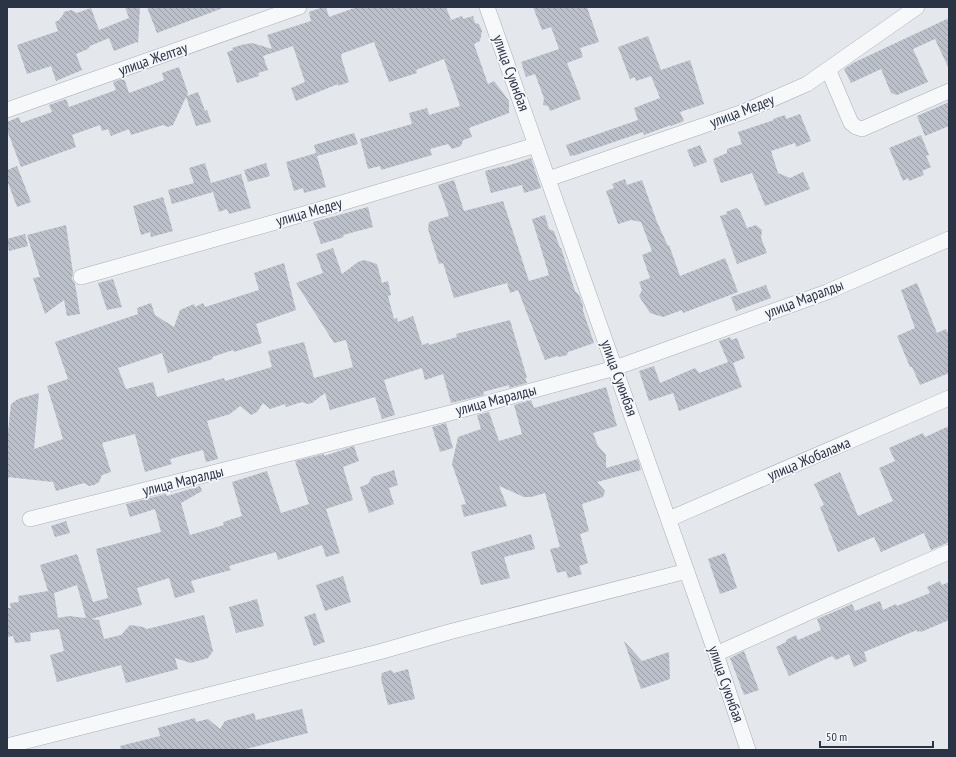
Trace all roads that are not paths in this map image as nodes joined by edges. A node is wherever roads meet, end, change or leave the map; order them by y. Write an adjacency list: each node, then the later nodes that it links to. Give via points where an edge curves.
1 (299, 7): 6 (street, улица Желтау)
2 (487, 7): 7 (street, улица Суюнбая)
3 (917, 7): 4 (street, улица Медеу)
4 (828, 69): 5 (street, via 851,123 862,129); 8 (street, улица Медеу, via 808,84 743,112)
5 (949, 91)
6 (7, 110)
7 (536, 145): 8 (street, улица Суюнбая); 10 (street, улица Медеу)
8 (548, 179): 11 (street, улица Суюнбая)
9 (949, 240): 11 (street, улица Маралды, via 828,292)
10 (81, 277)
11 (615, 368): 13 (street, улица Маралды, via 454,412); 14 (street, улица Суюнбая)
12 (949, 398): 14 (street, улица Жобалама)
13 (30, 519)
14 (669, 519): 16 (street, улица Суюнбая)
15 (949, 552): 17 (street)
16 (687, 571): 17 (street, улица Суюнбая); 18 (street)
17 (716, 654): 19 (street, улица Суюнбая)
18 (7, 746)
19 (748, 750)

